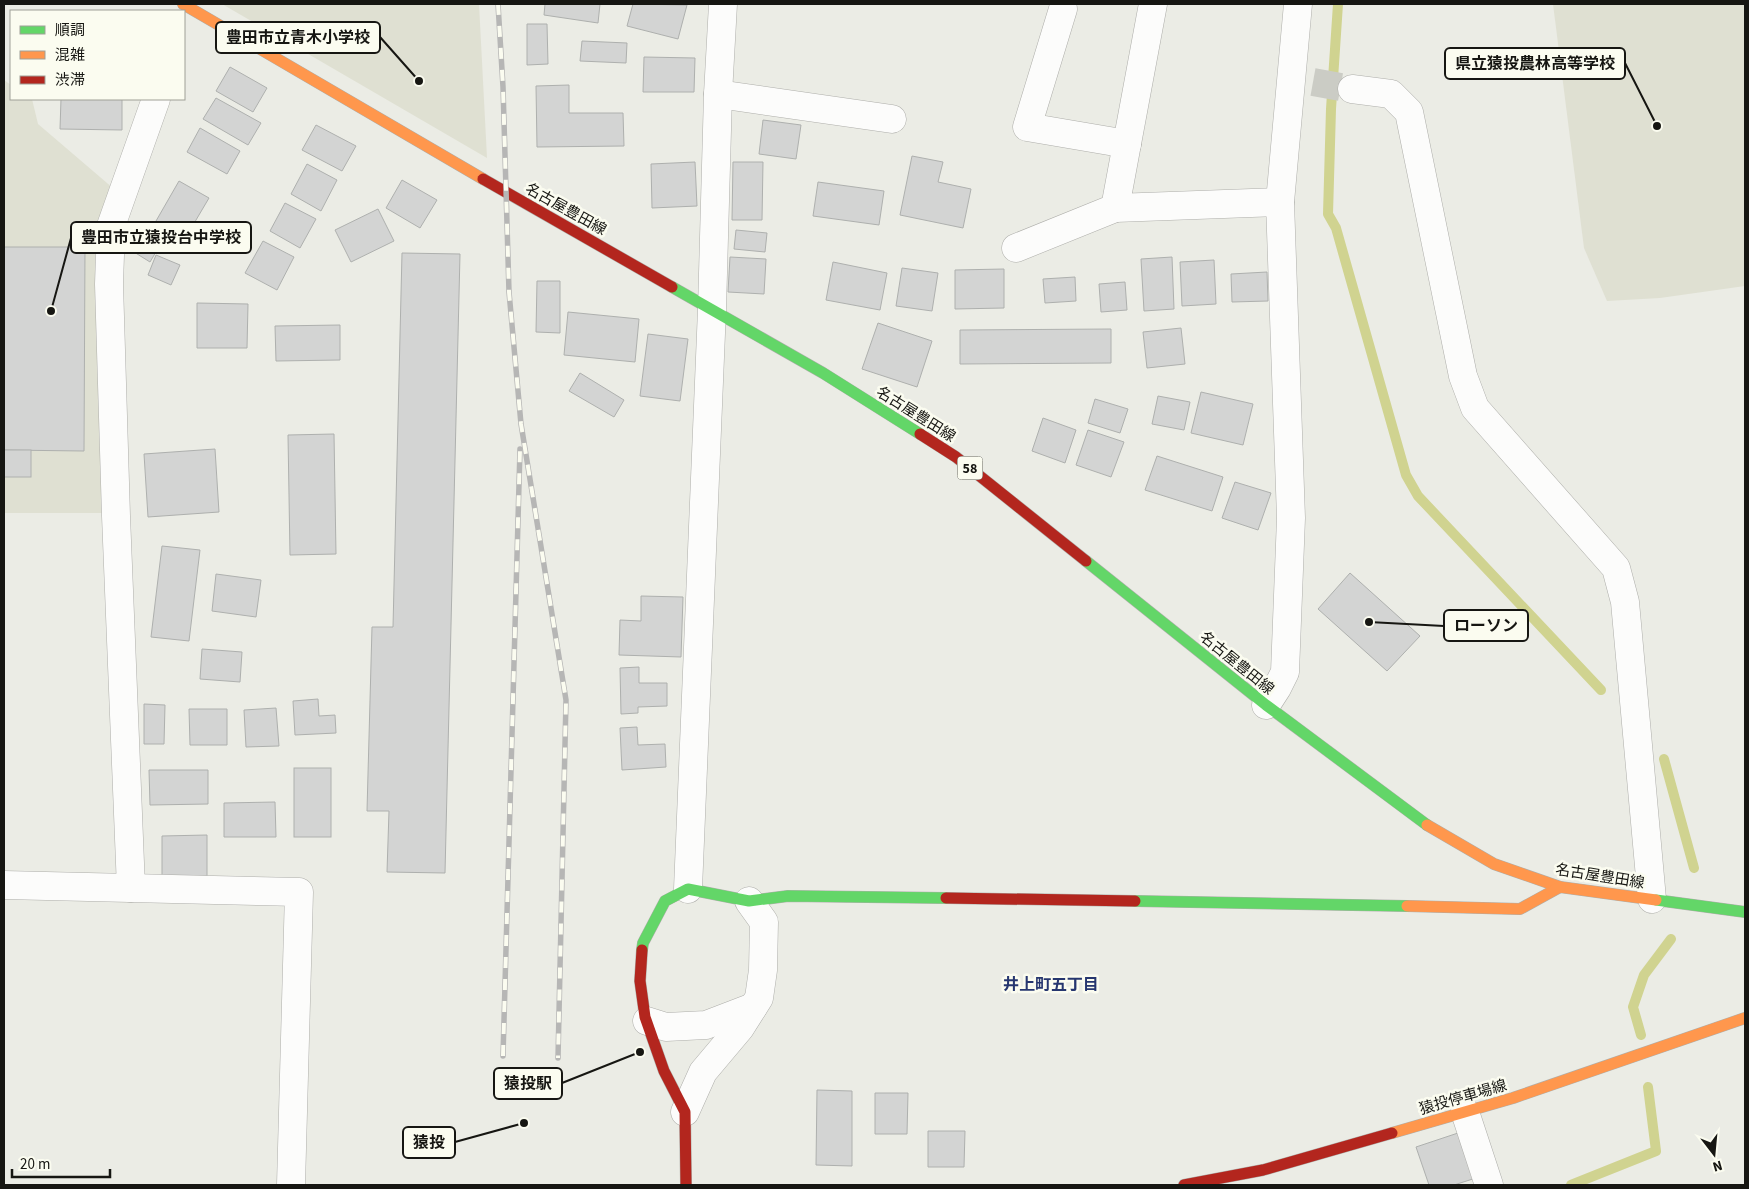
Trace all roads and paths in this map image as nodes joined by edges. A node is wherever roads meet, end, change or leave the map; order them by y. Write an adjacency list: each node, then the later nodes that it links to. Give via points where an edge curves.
1 (723, 4): 7 (street)
2 (1153, 4): 10 (street)
3 (1298, 4): 11 (street, via 1302,81)
4 (1063, 10): 10 (street, via 1027,127)
5 (185, 11): 14 (main road, 名古屋豊田線 / 58)
6 (1352, 89): 20 (street, via 1391,94 1409,112 1463,376 1475,408 1616,568 1625,602)
7 (718, 94): 9 (street); 14 (street)
8 (156, 100): 18 (street, via 112,226 109,284)
9 (892, 119)
10 (1127, 144): 12 (street)
11 (1280, 202): 12 (street); 15 (street, via 1291,518 1285,672)
12 (1115, 208): 13 (street)
13 (1016, 248)
14 (712, 309): 15 (main road, 名古屋豊田線 / 58, via 823,372 956,457); 19 (street)
15 (1266, 704): 17 (main road, 名古屋豊田線 / 58, via 1430,827 1494,864)
16 (4, 885): 18 (street)
17 (1560, 887): 20 (main road, 名古屋豊田線 / 58); 21 (main road, via 1520,909 788,896)
18 (131, 888): 29 (street, via 299,892)
19 (688, 889): 21 (main road); 25 (main road, via 665,901 643,943 640,981)
20 (1652, 899): 22 (main road, 名古屋豊田線 / 58)
21 (749, 901): 23 (street, via 764,922 763,970 759,998)
22 (1745, 912)
23 (753, 1007): 25 (street, via 706,1025 666,1027); 26 (street, via 704,1072)
24 (1745, 1018): 27 (main road, 猿投停車場線)
25 (647, 1021): 26 (main road, via 664,1071)
26 (685, 1112): 30 (main road)
27 (1465, 1112): 28 (main road, 猿投停車場線); 32 (street)
28 (1263, 1178): 31 (main road, 猿投停車場線)
29 (291, 1185)
30 (690, 1185)
31 (1184, 1185)
32 (1489, 1185)

